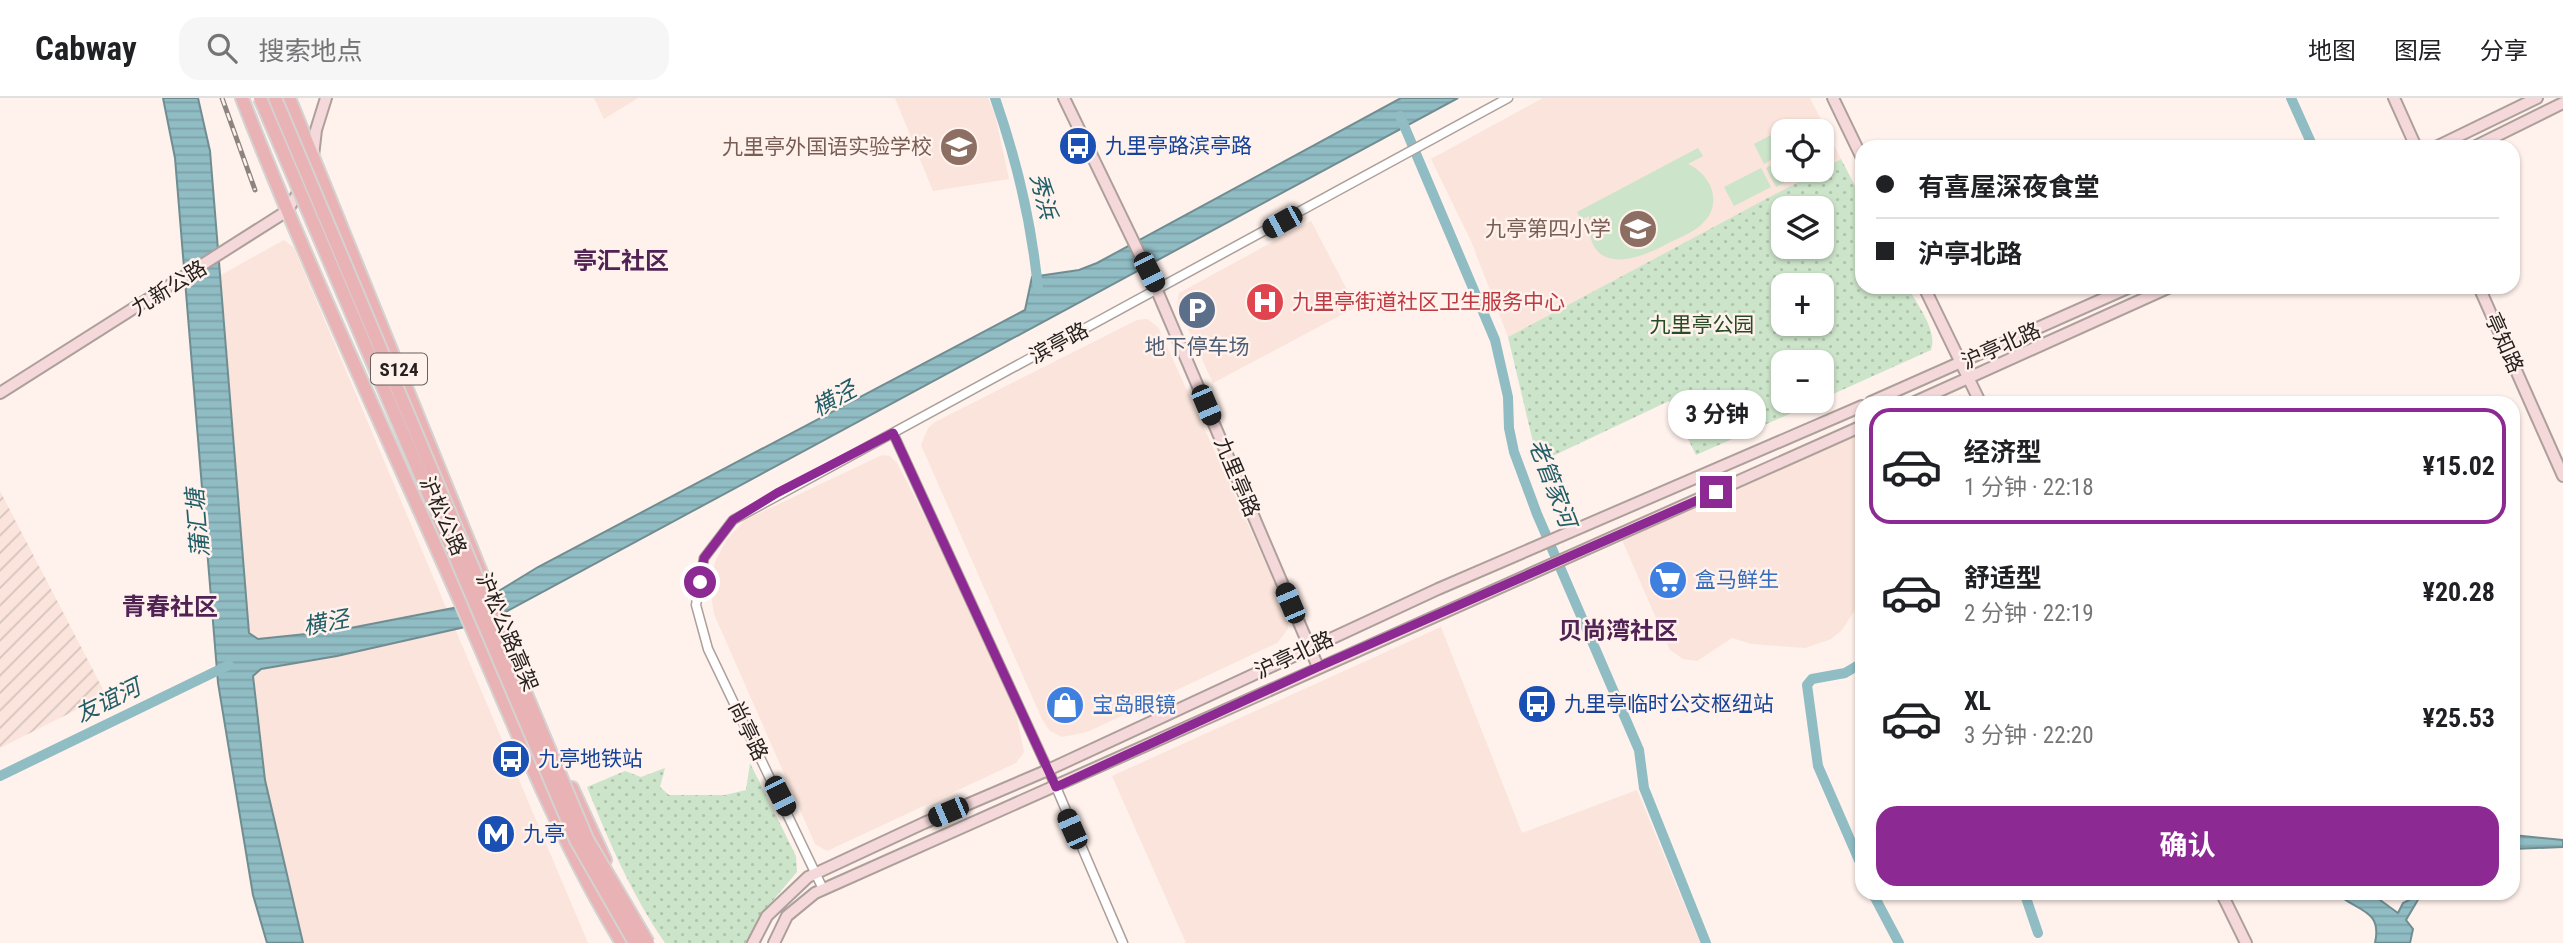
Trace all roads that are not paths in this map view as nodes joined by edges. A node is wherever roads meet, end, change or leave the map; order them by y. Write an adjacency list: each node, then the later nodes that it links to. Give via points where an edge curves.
1 (242, 98): 17 (main road, 沪松公路 / S124)
2 (260, 98): 42 (main road, 沪松公路高架, bridge, via 576,840)
3 (275, 98): 43 (main road, 沪松公路高架, bridge, via 587,839)
4 (289, 98): 16 (main road, 沪松公路 / S124)
5 (326, 98): 16 (street, 九新公路)
6 (1064, 98): 18 (street, 九里亭路)
7 (1508, 98): 18 (street, 滨亭路)
8 (1833, 98): 15 (street)
9 (2394, 98): 12 (street)
10 (2537, 98): 13 (street)
11 (2563, 103): 14 (street)
12 (2413, 140)
13 (2450, 140)
14 (2488, 140)
15 (1855, 144)
16 (313, 158): 17 (street, 九新公路); 43 (main road, 沪松公路 / S124, bridge, via 499,622 614,879)
17 (288, 211): 25 (street, 九新公路); 41 (main road, 沪松公路 / S124, via 520,741 588,885)
18 (1157, 290): 31 (street, 滨亭路); 33 (street, 九里亭路)
19 (1927, 294): 23 (street)
20 (2115, 294): 23 (street, 沪亭北路)
21 (2155, 294): 24 (street, 沪亭北路)
22 (2482, 294): 32 (street, 亭知路)
23 (1961, 364): 24 (street); 26 (street, 沪亭北路)
24 (1968, 379): 27 (street, 沪亭北路); 28 (street)
25 (0, 393)
26 (1885, 396)
27 (1929, 396)
28 (1977, 396)
29 (1855, 409): 33 (street, 沪亭北路)
30 (1855, 429): 35 (street, 沪亭北路)
31 (893, 433): 34 (street, 滨亭路, via 733,520 704,558 696,605); 36 (street)
32 (2563, 476)
33 (1310, 648): 35 (street, 九里亭路); 36 (street, 沪亭北路)
34 (708, 649): 38 (street, 尚亭路)
35 (1318, 667): 37 (street, 沪亭北路)
36 (1048, 770): 37 (street); 38 (street, 沪亭北路)
37 (1056, 787): 39 (street, 沪亭北路); 46 (street)
38 (817, 873): 39 (street, 尚亭路); 44 (street, 沪亭北路, via 767,916)
39 (823, 889): 45 (street, 沪亭北路, via 787,916)
40 (2225, 900): 47 (street)
41 (622, 943)
42 (635, 943)
43 (650, 943)
44 (753, 943)
45 (774, 943)
46 (1123, 943)
47 (2246, 943)

